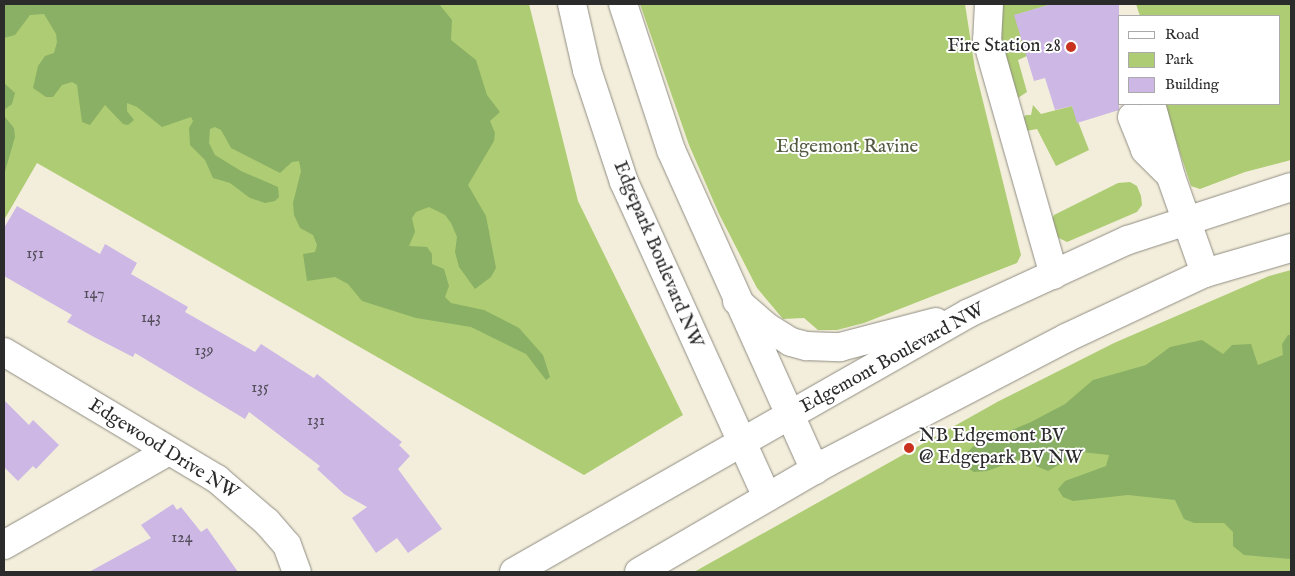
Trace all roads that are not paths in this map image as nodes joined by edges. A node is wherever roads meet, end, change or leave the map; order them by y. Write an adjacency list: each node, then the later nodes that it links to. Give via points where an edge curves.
1 (572, 4): 14 (main road, Edgepark Boulevard NW, via 587,70 624,182)
2 (623, 4): 10 (main road, via 672,150)
3 (989, 4): 9 (main road, via 987,40)
4 (1142, 114): 6 (main road, via 1171,177)
5 (1291, 187): 6 (main road, Edgemont Boulevard NW)
6 (1185, 219): 8 (main road); 9 (main road, Edgemont Boulevard NW, via 1128,240)
7 (1291, 248): 8 (main road)
8 (1205, 273): 16 (main road, via 1066,338)
9 (1054, 275): 11 (main road, Edgemont Boulevard NW)
10 (737, 301): 11 (main road, via 767,327 791,342 806,346 840,347); 13 (main road)
11 (969, 313): 13 (main road, Edgemont Boulevard NW)
12 (4, 352): 15 (main road, Edgewood Drive NW)
13 (791, 416): 14 (main road, Edgemont Boulevard NW); 16 (main road)
14 (742, 444): 17 (main road, Edgepark Boulevard NW); 20 (main road, Edgemont Boulevard NW)
15 (169, 451): 18 (main road); 19 (main road, Edgewood Drive NW, via 217,479 267,522 287,546)
16 (815, 470): 17 (main road)
17 (767, 497): 21 (main road)
18 (4, 545)
19 (297, 572)
20 (514, 572)
21 (639, 572)

